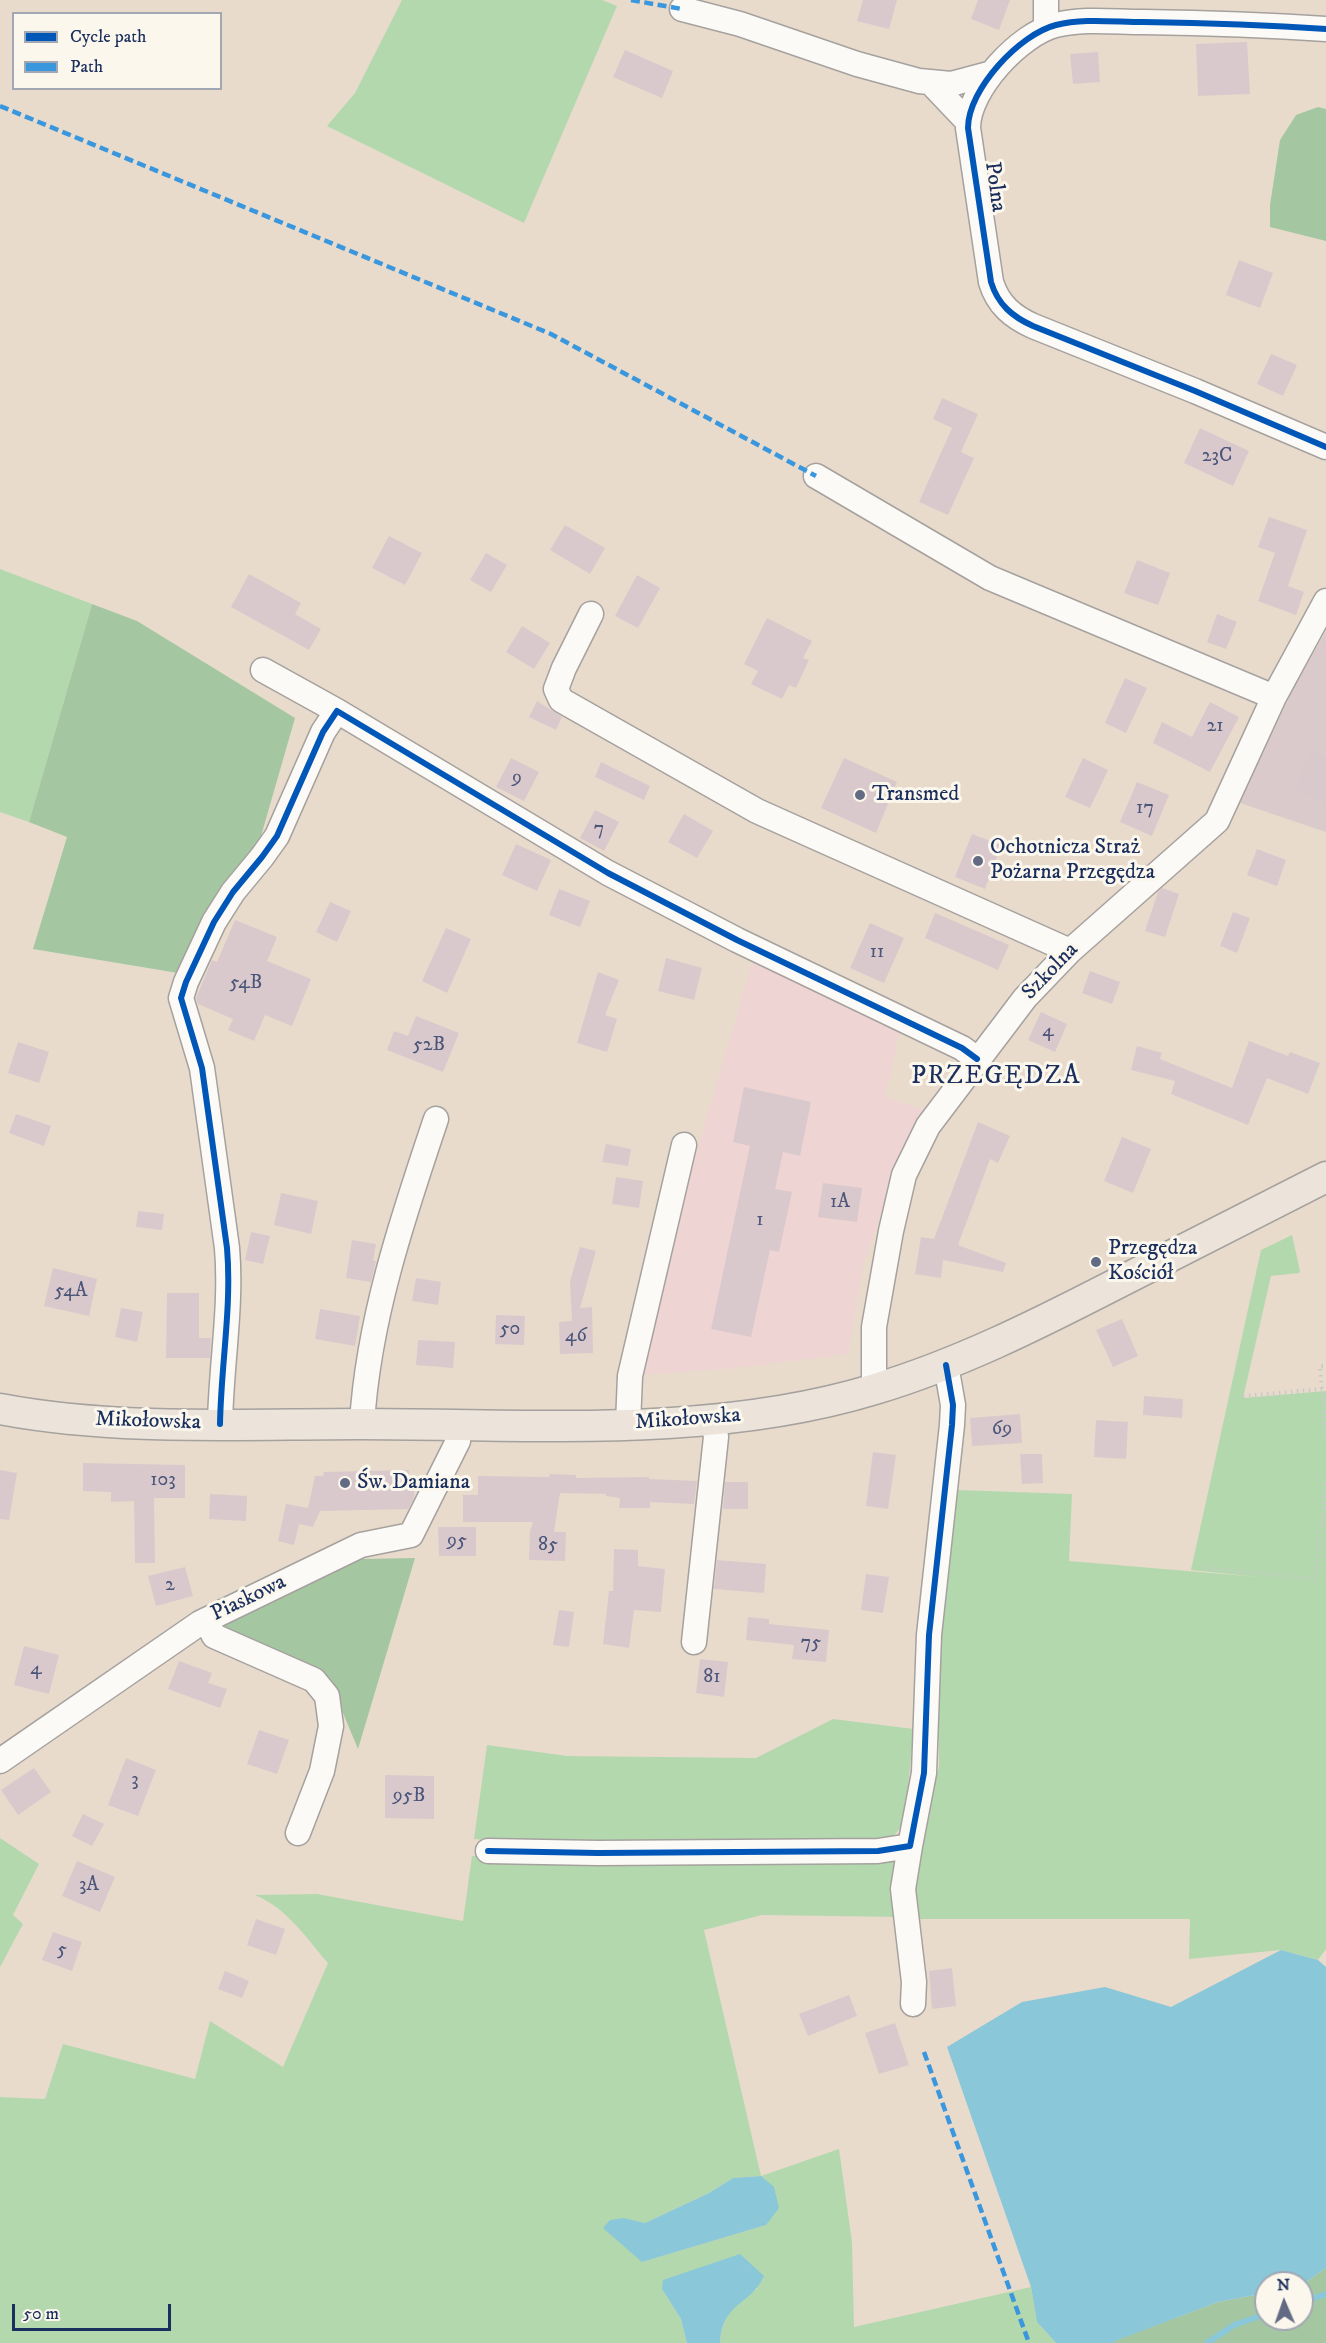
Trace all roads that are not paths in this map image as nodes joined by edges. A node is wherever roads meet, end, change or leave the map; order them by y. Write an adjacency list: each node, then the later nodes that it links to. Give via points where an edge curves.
1 (1046, 0): 3 (street)
2 (682, 9): 6 (street)
3 (1046, 28): 4 (street, Polna, via 1068,23 1116,22); 5 (street, Polna)
4 (1326, 29)
5 (992, 73): 6 (street, via 951,84); 7 (street, Polna, via 976,97)
6 (931, 83): 7 (street)
7 (968, 122): 8 (street, Polna, via 991,282 1010,314)
8 (1326, 447)
9 (816, 476): 13 (street, via 990,578)
10 (1326, 601): 13 (street, Szkolna)
11 (591, 614): 15 (street, via 556,689 561,700 757,811)
12 (263, 670): 14 (street)
13 (1274, 697): 15 (street, Szkolna, via 1217,821)
14 (337, 711): 16 (street, via 608,873 962,1048); 24 (street, via 323,732 276,836 214,922 181,998 202,1068 227,1248)
15 (1070, 951): 16 (street, Szkolna, via 1024,998)
16 (977, 1059): 21 (street, Szkolna, via 928,1126 904,1175 874,1327)
17 (436, 1119): 25 (street, via 379,1316 364,1387)
18 (684, 1145): 27 (street, via 630,1376)
19 (1326, 1177): 20 (main road, Mikołowska, via 1031,1327)
20 (946, 1365): 21 (main road, Mikołowska); 32 (street, via 952,1425 929,1635 924,1773)
21 (874, 1389): 23 (main road, Mikołowska, via 805,1407)
22 (0, 1409): 24 (main road, Mikołowska, via 80,1420)
23 (713, 1419): 27 (main road, Mikołowska); 29 (street, via 716,1437)
24 (220, 1424): 25 (main road, Mikołowska)
25 (362, 1424): 26 (main road, Mikołowska)
26 (459, 1424): 27 (main road, Mikołowska); 28 (street, Piaskowa, via 458,1441 411,1535 361,1545)
27 (628, 1424)
28 (206, 1620): 30 (street, Piaskowa); 31 (street, via 214,1636 314,1680 327,1696 331,1726 322,1771)
29 (694, 1642)
30 (0, 1761)
31 (298, 1833)
32 (909, 1846): 33 (street, via 878,1851); 34 (street, via 903,1889 915,1982)
33 (488, 1851)
34 (913, 2004)

